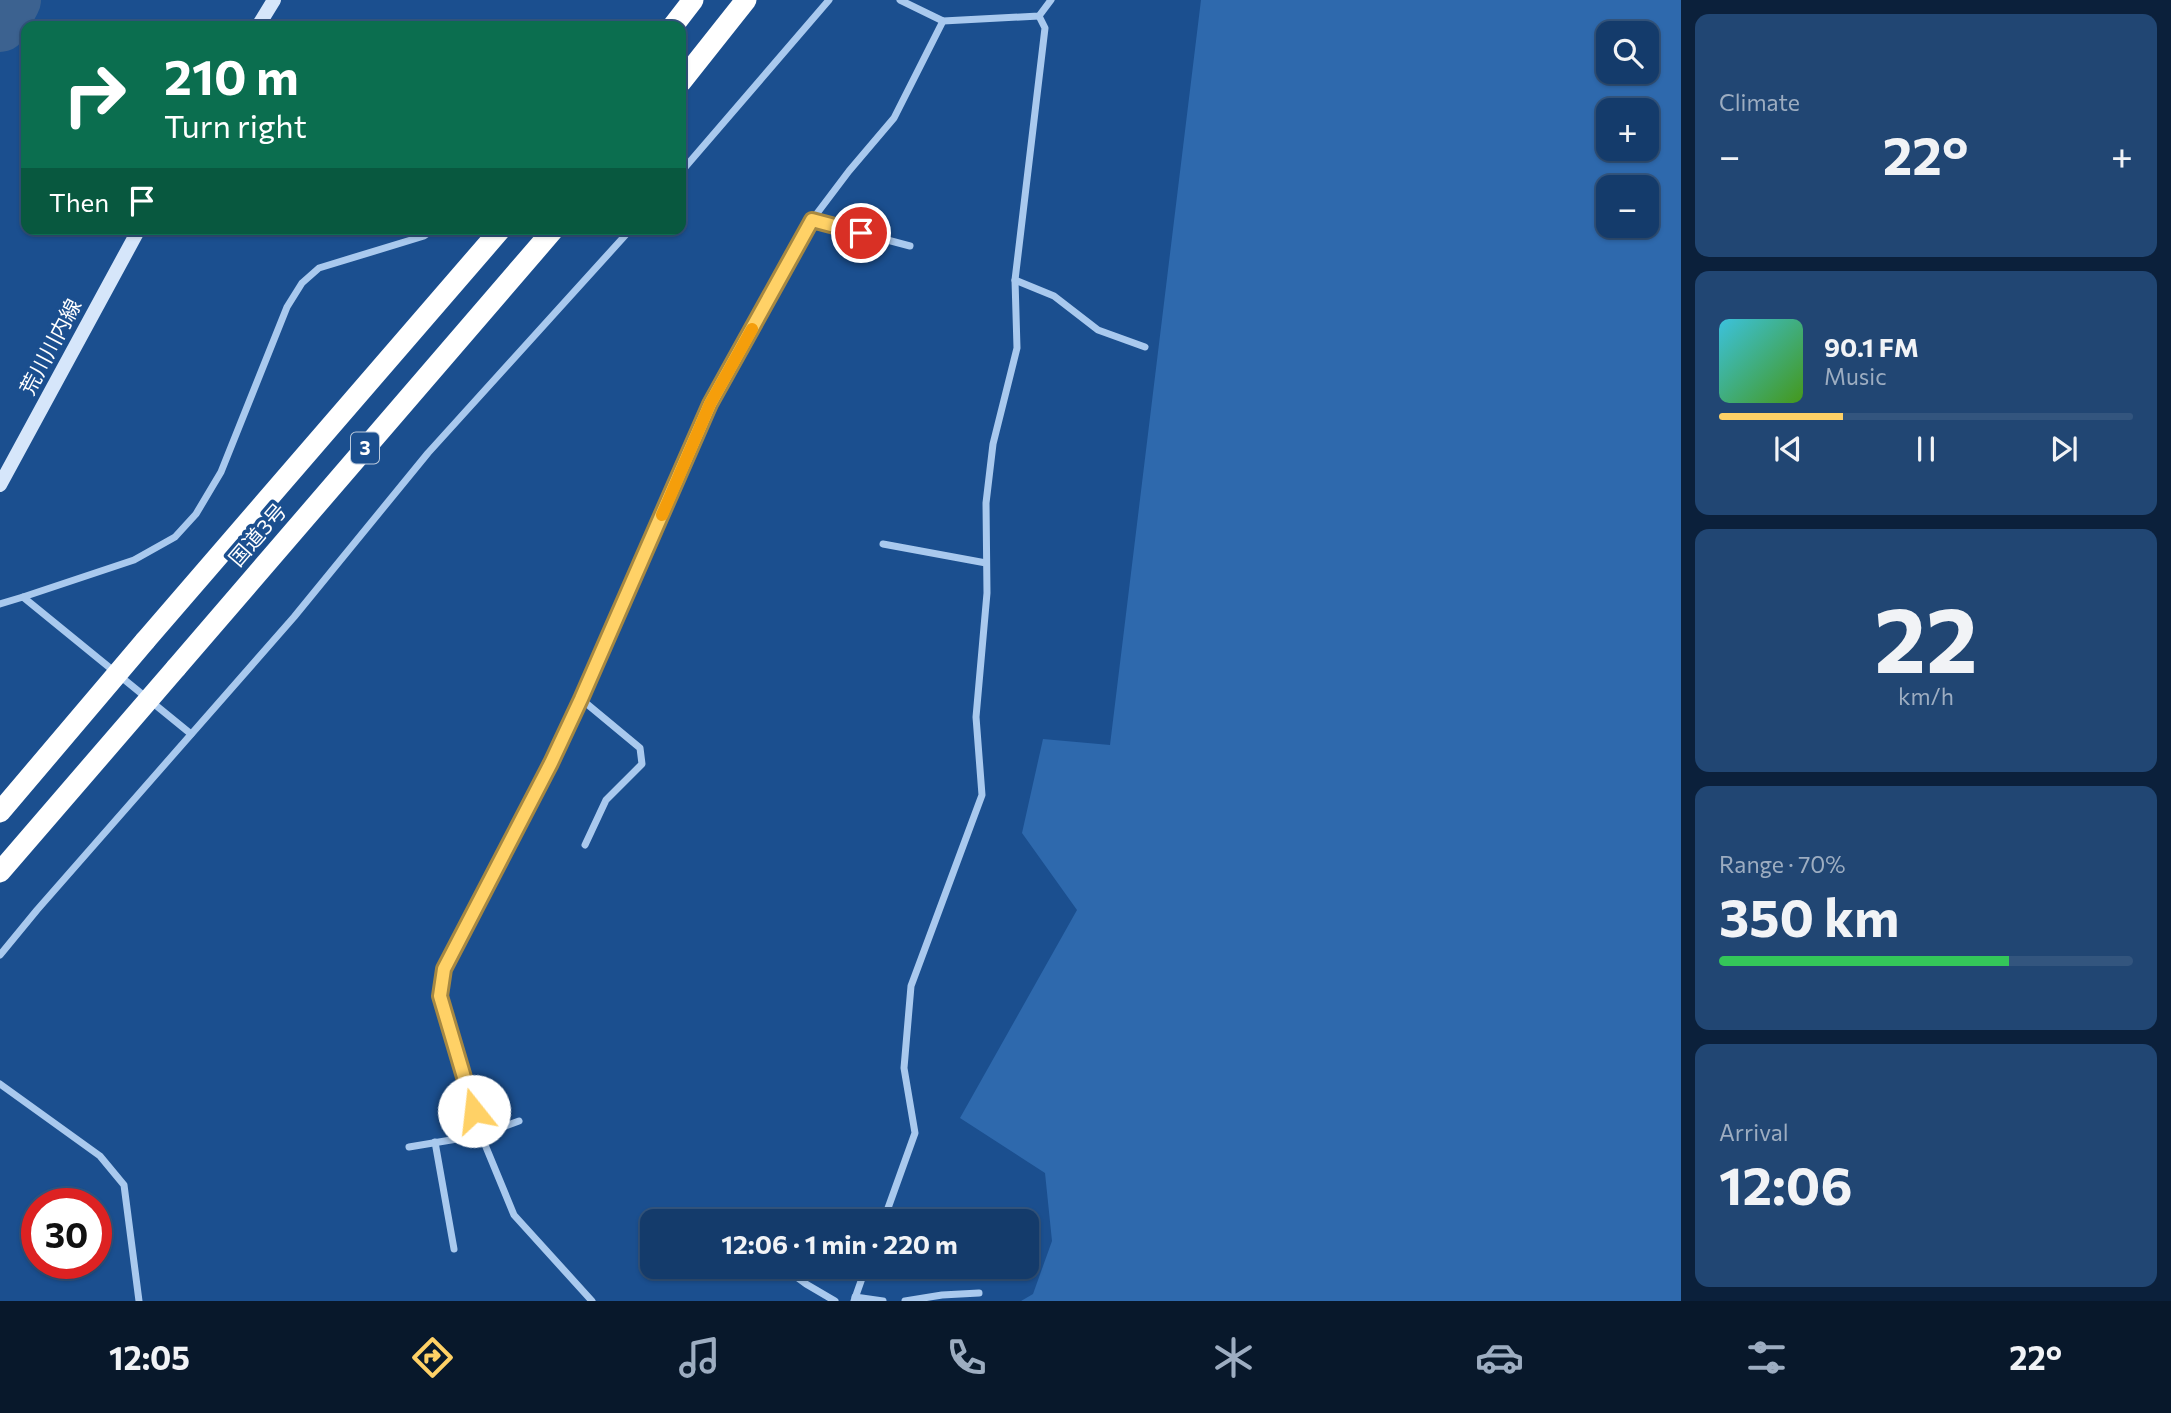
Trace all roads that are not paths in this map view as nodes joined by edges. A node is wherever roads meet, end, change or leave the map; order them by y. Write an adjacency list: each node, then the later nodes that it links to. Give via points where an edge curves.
1 (274, 0): 8 (main road)
2 (693, 0): 9 (highway)
3 (746, 0): 11 (highway)
4 (830, 0): 12 (street)
5 (900, 0): 10 (street)
6 (1051, 0): 7 (street)
7 (1039, 16): 10 (street); 20 (street, via 1045,29)
8 (261, 21)
9 (677, 21)
10 (943, 21): 13 (street, via 894,118)
11 (686, 76)
12 (686, 166)
13 (812, 220): 19 (street); 27 (street, via 710,404)
14 (136, 235): 22 (main road, 荒川川内線)
15 (425, 235): 25 (street, via 319,268 302,283 221,472 196,514 175,537 134,560)
16 (496, 235): 29 (highway, 国道3号 / 3, bridge)
17 (549, 235): 31 (highway, 国道3号 / 3, bridge)
18 (626, 235): 28 (street, via 429,453)
19 (910, 246)
20 (1015, 280): 21 (street, via 1055,296 1098,330); 24 (street, via 1017,348 993,444 986,503)
21 (1144, 347)
22 (0, 485)
23 (883, 544): 24 (street)
24 (986, 563): 38 (street, via 976,717 982,795 911,986 904,1068 915,1133)
25 (23, 597): 26 (street); 28 (street)
26 (0, 604)
27 (581, 699): 30 (street, via 640,748 642,764 606,800); 35 (street, via 444,969 440,996)
28 (191, 734): 32 (street)
29 (0, 812)
30 (585, 845)
31 (0, 872)
32 (0, 955)
33 (0, 1084): 44 (street, via 100,1156 124,1185)
34 (519, 1122): 35 (street)
35 (481, 1135): 36 (street); 45 (street, via 514,1215)
36 (435, 1142): 37 (street); 39 (street)
37 (409, 1147)
38 (888, 1209)
39 (454, 1249)
40 (799, 1279): 46 (street)
41 (862, 1279): 43 (street)
42 (979, 1293): 48 (street)
43 (854, 1299): 47 (street)
44 (139, 1301)
45 (592, 1301)
46 (835, 1301)
47 (883, 1301)
48 (905, 1301)

